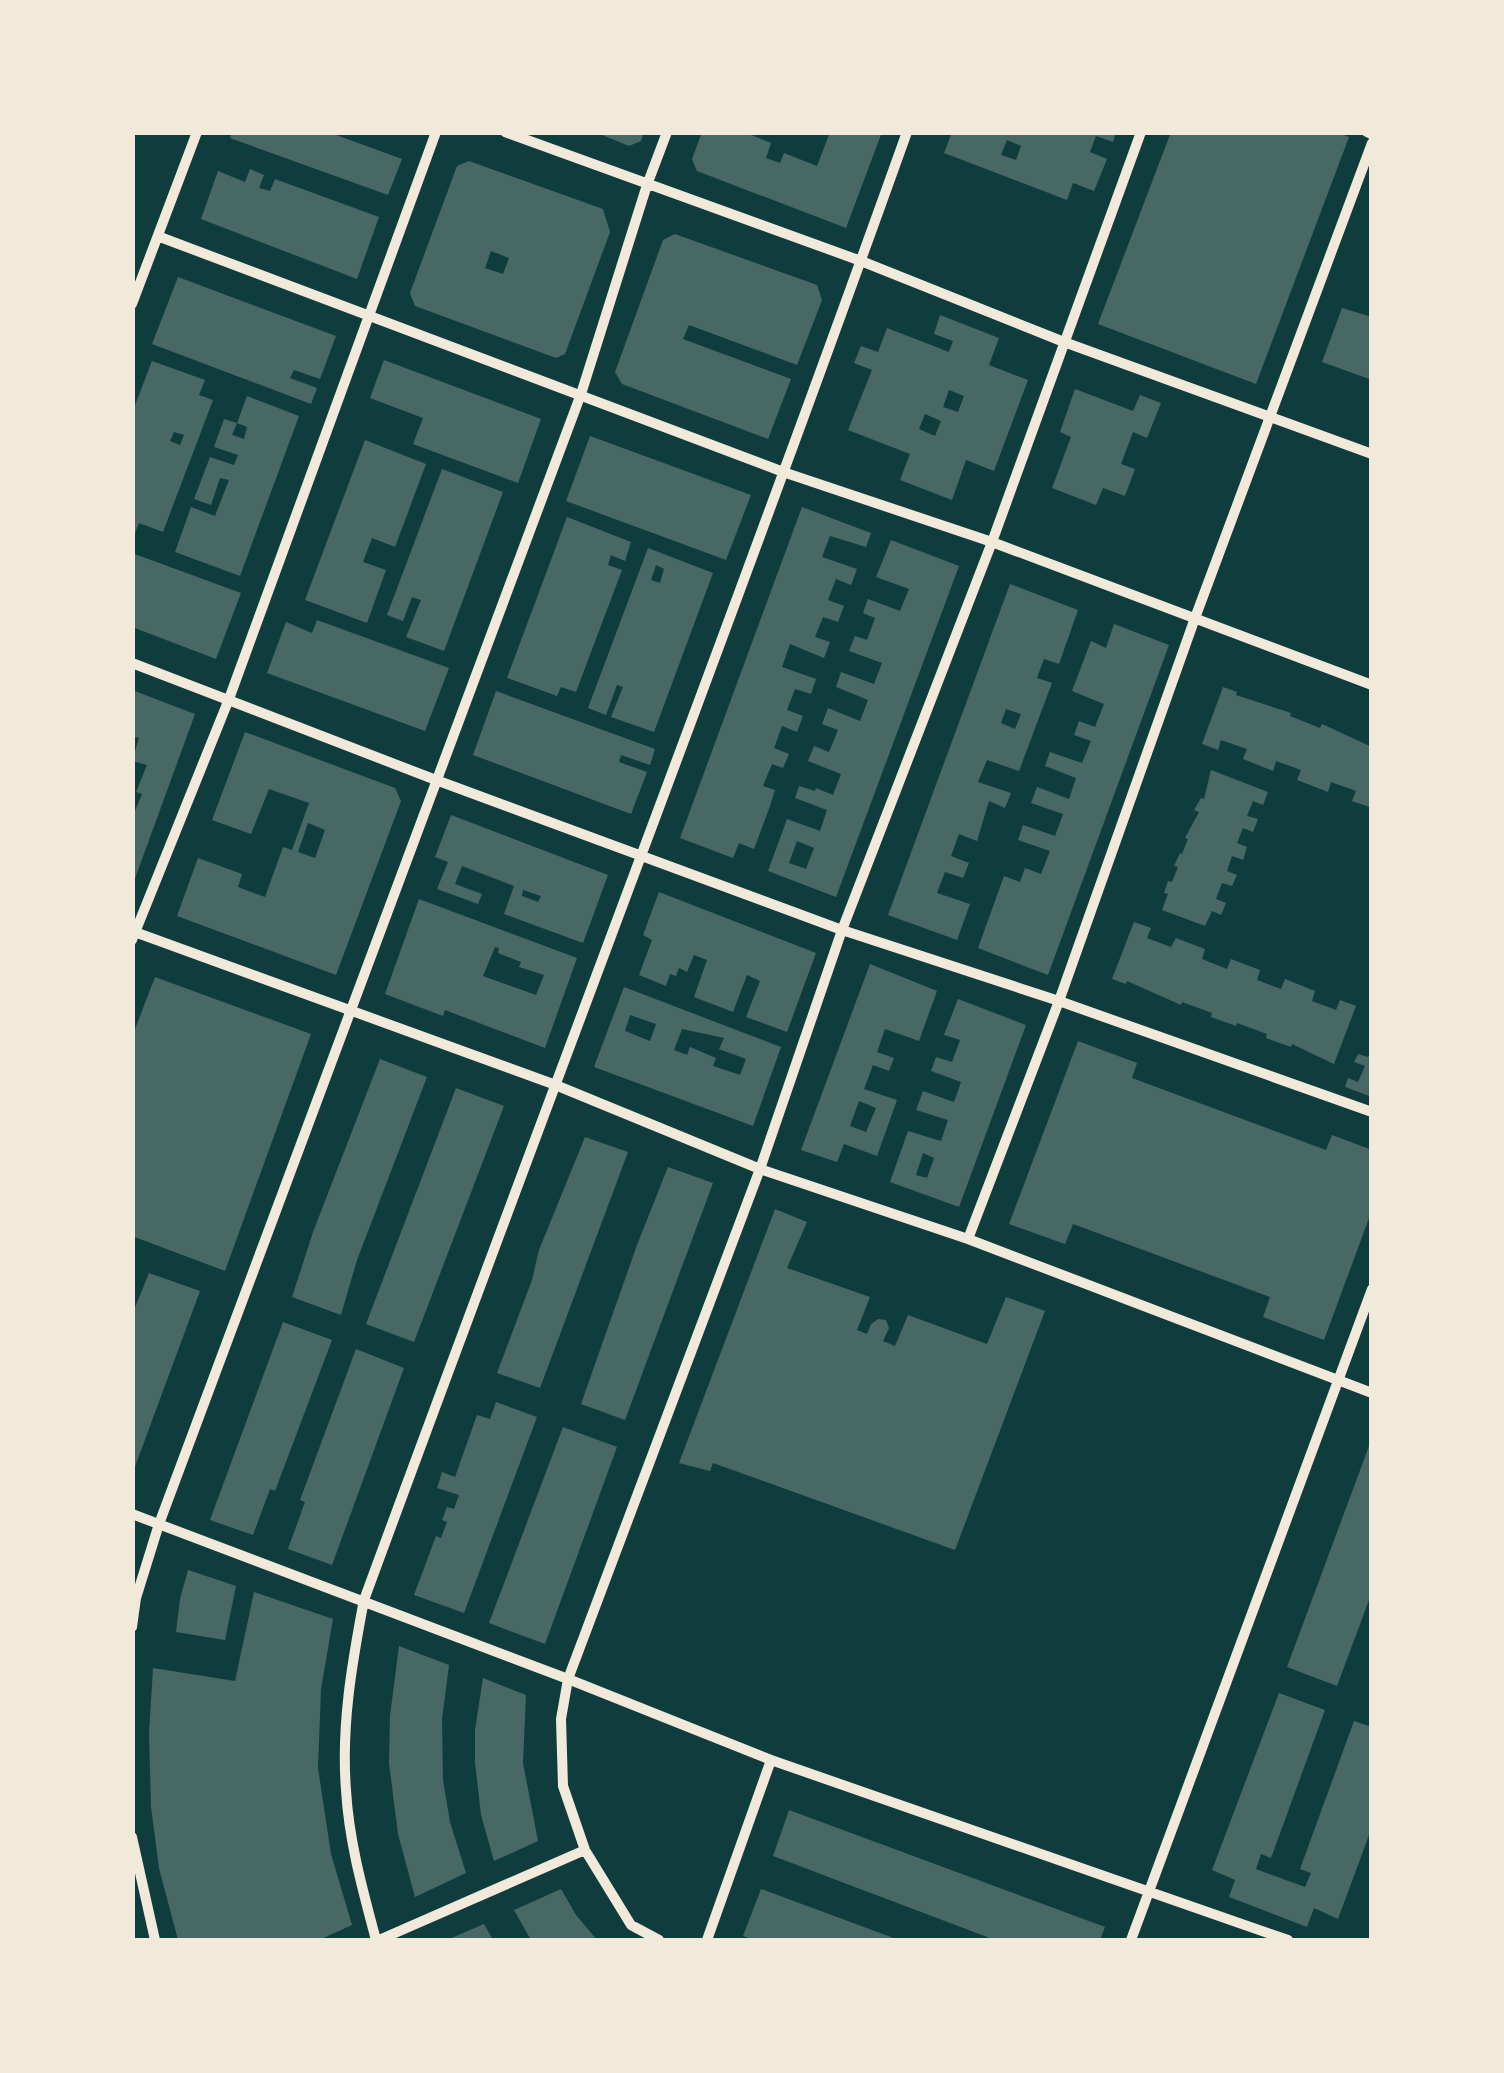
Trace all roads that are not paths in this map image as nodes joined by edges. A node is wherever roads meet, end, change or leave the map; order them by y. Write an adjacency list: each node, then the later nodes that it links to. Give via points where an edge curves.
1 (197, 132): 9 (street)
2 (436, 132): 12 (street)
3 (505, 132): 8 (street)
4 (667, 132): 8 (street)
5 (907, 132): 10 (street)
6 (1141, 132): 13 (street)
7 (1372, 143): 15 (street)
8 (647, 185): 10 (street); 14 (street)
9 (160, 237): 11 (street); 12 (street)
10 (861, 260): 13 (street); 17 (street)
11 (132, 304)
12 (368, 314): 14 (street); 22 (street)
13 (1064, 342): 15 (street); 18 (street)
14 (580, 394): 17 (street); 23 (street)
15 (1271, 416): 16 (street); 19 (street)
16 (1372, 454)
17 (786, 472): 18 (street); 24 (street)
18 (992, 542): 19 (street); 25 (street)
19 (1195, 618): 21 (street); 27 (street)
20 (132, 662): 22 (street)
21 (1372, 685)
22 (230, 699): 23 (street); 26 (street)
23 (436, 780): 24 (street); 28 (street)
24 (643, 854): 25 (street); 29 (street)
25 (842, 930): 27 (street); 31 (street)
26 (134, 934): 28 (street)
27 (1059, 1002): 30 (street); 32 (street)
28 (349, 1012): 29 (street); 37 (street)
29 (553, 1084): 31 (street); 38 (street)
30 (1372, 1112)
31 (760, 1169): 32 (street); 40 (street)
32 (968, 1239): 34 (street)
33 (1372, 1289): 34 (street)
34 (1338, 1381): 35 (street); 44 (street)
35 (1372, 1393)
36 (132, 1514): 37 (street)
37 (159, 1524): 38 (street); 39 (street)
38 (364, 1600): 40 (street); 46 (street, via 348,1680 346,1789 355,1862)
39 (132, 1628)
40 (568, 1679): 41 (street); 43 (street, via 561,1719 563,1786)
41 (770, 1760): 44 (street); 48 (street)
42 (132, 1837): 45 (street)
43 (585, 1850): 46 (street); 47 (street, via 631,1925)
44 (1150, 1893): 49 (street); 50 (street)
45 (155, 1940)
46 (377, 1940)
47 (659, 1940)
48 (707, 1940)
49 (1132, 1940)
50 (1288, 1940)

